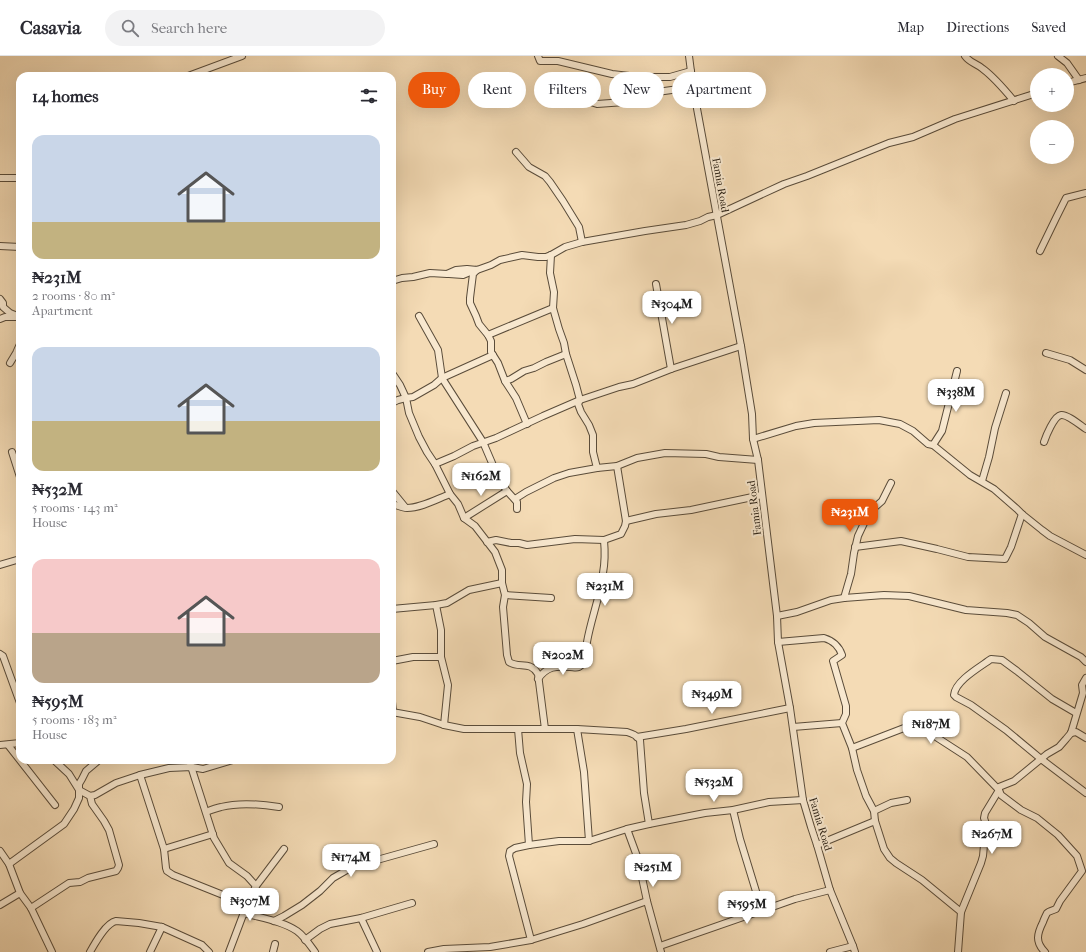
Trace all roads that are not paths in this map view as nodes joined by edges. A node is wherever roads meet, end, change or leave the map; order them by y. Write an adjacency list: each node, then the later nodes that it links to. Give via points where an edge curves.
1 (242, 56): 6 (street)
2 (538, 56): 7 (street, via 540,61 558,61 625,76 670,77)
3 (689, 56): 7 (street, Famia Road)
4 (965, 56): 14 (street, via 996,80)
5 (1058, 56): 10 (street, via 1067,63)
6 (229, 59): 8 (street)
7 (691, 71)
8 (198, 72)
9 (1086, 78): 10 (street)
10 (1079, 80): 11 (street)
11 (1074, 81)
12 (672, 90): 15 (street, via 650,93 625,102)
13 (1030, 95): 14 (street)
14 (1014, 101): 21 (street, via 883,145 784,184)
15 (601, 104)
16 (697, 108): 21 (street, Famia Road)
17 (516, 152): 22 (street, via 529,167 550,182 579,227)
18 (0, 178): 19 (street)
19 (16, 178)
20 (1086, 193): 25 (street, via 1066,198)
21 (717, 215): 22 (street, via 686,225); 37 (street, Famia Road)
22 (582, 242): 26 (street)
23 (0, 246): 24 (street)
24 (16, 248)
25 (1040, 251)
26 (551, 255): 27 (street, via 538,258 522,255 500,260); 31 (street)
27 (476, 270): 28 (street, via 463,275 430,273); 36 (street, via 473,274 470,303 479,324)
28 (396, 280)
29 (656, 284): 43 (street)
30 (0, 299): 32 (street, via 4,307)
31 (553, 308): 36 (street); 40 (street)
32 (16, 316)
33 (419, 316): 46 (street, via 438,350)
34 (16, 318): 35 (street)
35 (0, 319)
36 (488, 335): 41 (street)
37 (741, 346): 43 (street); 55 (street, Famia Road, via 752,414)
38 (1046, 352): 44 (street, via 1070,360)
39 (16, 354): 42 (street)
40 (566, 354): 48 (street); 51 (street)
41 (493, 356): 46 (street); 48 (street)
42 (10, 363)
43 (670, 369): 51 (street, via 633,384)
44 (1086, 370)
45 (957, 371): 58 (street, via 942,431)
46 (442, 378): 50 (street, via 413,397); 56 (street)
47 (396, 379): 50 (street)
48 (505, 381): 53 (street, via 516,398)
49 (1006, 393): 65 (street)
50 (406, 398): 52 (street); 62 (street, via 419,437)
51 (580, 400): 53 (street); 64 (street, via 578,404 593,435 593,452)
52 (396, 401)
53 (527, 424): 56 (street)
54 (1086, 429): 57 (street, via 1060,415 1054,421)
55 (753, 439): 58 (street, via 814,423 878,420 900,424); 60 (street, Famia Road)
56 (482, 442): 62 (street); 67 (street)
57 (1044, 442)
58 (933, 445): 65 (street, via 970,475)
59 (12, 452): 61 (street)
60 (758, 460): 63 (street, via 706,454 665,453 638,458); 69 (street, Famia Road)
61 (16, 464)
62 (435, 464): 68 (street)
63 (617, 466): 64 (street); 77 (street)
64 (597, 468): 71 (street, via 554,478)
65 (982, 481): 75 (street)
66 (891, 483): 80 (street, via 882,501 866,519)
67 (507, 491): 71 (street); 76 (street)
68 (450, 494): 73 (street); 76 (street)
69 (762, 495): 77 (street); 90 (street, Famia Road)
70 (396, 496): 73 (street)
71 (515, 499): 74 (street)
72 (396, 505): 73 (street)
73 (406, 508)
74 (517, 509)
75 (1022, 514): 80 (street, via 1005,559 968,558 901,541); 81 (street, via 1050,536)
76 (464, 518): 79 (street, via 475,526)
77 (626, 521): 78 (street, via 621,534)
78 (604, 540): 79 (street, via 575,539 527,545 496,540); 97 (street, via 605,555 600,594 587,641 584,663 577,668 549,668)
79 (487, 542): 84 (street, via 495,552 502,570)
80 (855, 547): 87 (street)
81 (1086, 555)
82 (16, 560): 83 (street)
83 (0, 565)
84 (502, 582): 85 (street); 88 (street, via 469,590 447,603)
85 (505, 595): 86 (street); 97 (street, via 503,607 509,662 532,667 538,674)
86 (552, 598)
87 (844, 598): 90 (street); 95 (street, via 909,596 966,610 1017,615)
88 (436, 605): 89 (street); 93 (street, via 441,630)
89 (396, 609)
90 (777, 616): 91 (street, Famia Road)
91 (778, 642): 100 (street, Famia Road); 103 (street, via 824,638 839,646 842,655 833,661 846,706)
92 (0, 654): 98 (street)
93 (441, 657): 94 (street, via 413,656); 104 (street, via 448,686)
94 (396, 659)
95 (1086, 662)
96 (1086, 678): 99 (street, via 1082,685)
97 (538, 679): 107 (street)
98 (16, 692)
99 (1084, 693): 102 (street)
100 (790, 708): 105 (street, Famia Road); 110 (street)
101 (396, 713): 104 (street)
102 (1076, 713): 109 (street); 117 (street, via 1052,699 1002,660 991,659 965,677 954,691 956,697 1006,730)
103 (842, 723): 105 (street); 115 (street)
104 (444, 725): 106 (street, via 464,729)
105 (792, 727): 129 (street, Famia Road)
106 (518, 729): 107 (street); 143 (street, via 527,784)
107 (545, 729): 108 (street)
108 (577, 729): 110 (street, via 627,732); 140 (street, via 584,772)
109 (1071, 732): 111 (street); 117 (street, via 1059,747)
110 (637, 737): 137 (street, via 640,740)
111 (1086, 738)
112 (16, 744): 114 (street)
113 (0, 745): 114 (street)
114 (8, 745): 116 (street)
115 (852, 748): 126 (street, via 904,728 921,729 967,757); 134 (street, via 866,796)
116 (16, 755)
117 (1041, 760): 126 (street, via 1014,781 999,787); 127 (street)
118 (23, 764): 131 (street)
119 (59, 764): 125 (street, via 70,774)
120 (94, 764): 125 (street, via 86,771)
121 (191, 764): 123 (street)
122 (220, 764): 123 (street, via 203,769)
123 (192, 767): 124 (street, via 169,768); 135 (street)
124 (140, 775): 128 (street); 144 (street)
125 (79, 790): 128 (street); 147 (street, via 79,798 64,824)
126 (999, 790): 157 (street, via 985,813 983,856); 177 (street, via 1001,795 1058,835 1077,856 1082,871 1056,909 1048,912 1044,920 1038,938)
127 (1086, 793)
128 (90, 796): 154 (street, via 92,804 109,830 118,868 116,871 69,883)
129 (803, 800): 133 (street, via 769,802); 142 (street, Famia Road)
130 (907, 800): 134 (street, via 890,803)
131 (55, 805)
132 (279, 807): 135 (street, via 238,804)
133 (733, 810): 137 (street); 156 (street)
134 (874, 810): 136 (street)
135 (206, 812): 139 (street)
136 (875, 821): 142 (street); 157 (street, via 884,849 890,858)
137 (649, 824): 138 (street)
138 (627, 829): 140 (street); 151 (street, via 638,858)
139 (213, 834): 144 (street); 148 (street, via 229,863)
140 (589, 841): 143 (street)
141 (434, 844): 159 (street, via 352,867 333,878 302,905)
142 (817, 844): 149 (street, Famia Road)
143 (529, 845): 162 (street, via 515,848 510,851 509,856)
144 (164, 849): 155 (street, via 166,868 170,874 233,899)
145 (284, 849): 148 (street)
146 (0, 851): 147 (street)
147 (9, 864): 150 (street)
148 (256, 886): 155 (street)
149 (830, 890): 156 (street); 165 (street, Famia Road)
150 (20, 893): 153 (street); 154 (street)
151 (647, 901): 162 (street); 164 (street)
152 (412, 904): 158 (street)
153 (0, 905)
154 (32, 908): 166 (street)
155 (245, 910): 159 (street); 170 (street)
156 (762, 911): 164 (street)
157 (961, 912): 176 (street)
158 (362, 918): 161 (street, via 330,924); 173 (street)
159 (274, 921): 161 (street, via 298,931)
160 (162, 927): 167 (street, via 112,922); 168 (street); 169 (street, via 202,945)
161 (306, 940): 172 (street)
162 (531, 940): 174 (street, via 490,947)
163 (275, 944): 171 (street)
164 (660, 949)
165 (854, 949): 175 (street)
166 (52, 952)
167 (90, 952)
168 (150, 952)
169 (209, 952)
170 (229, 952)
171 (273, 952)
172 (315, 952)
173 (377, 952)
174 (428, 952)
175 (830, 952)
176 (958, 952)
177 (1045, 952)

